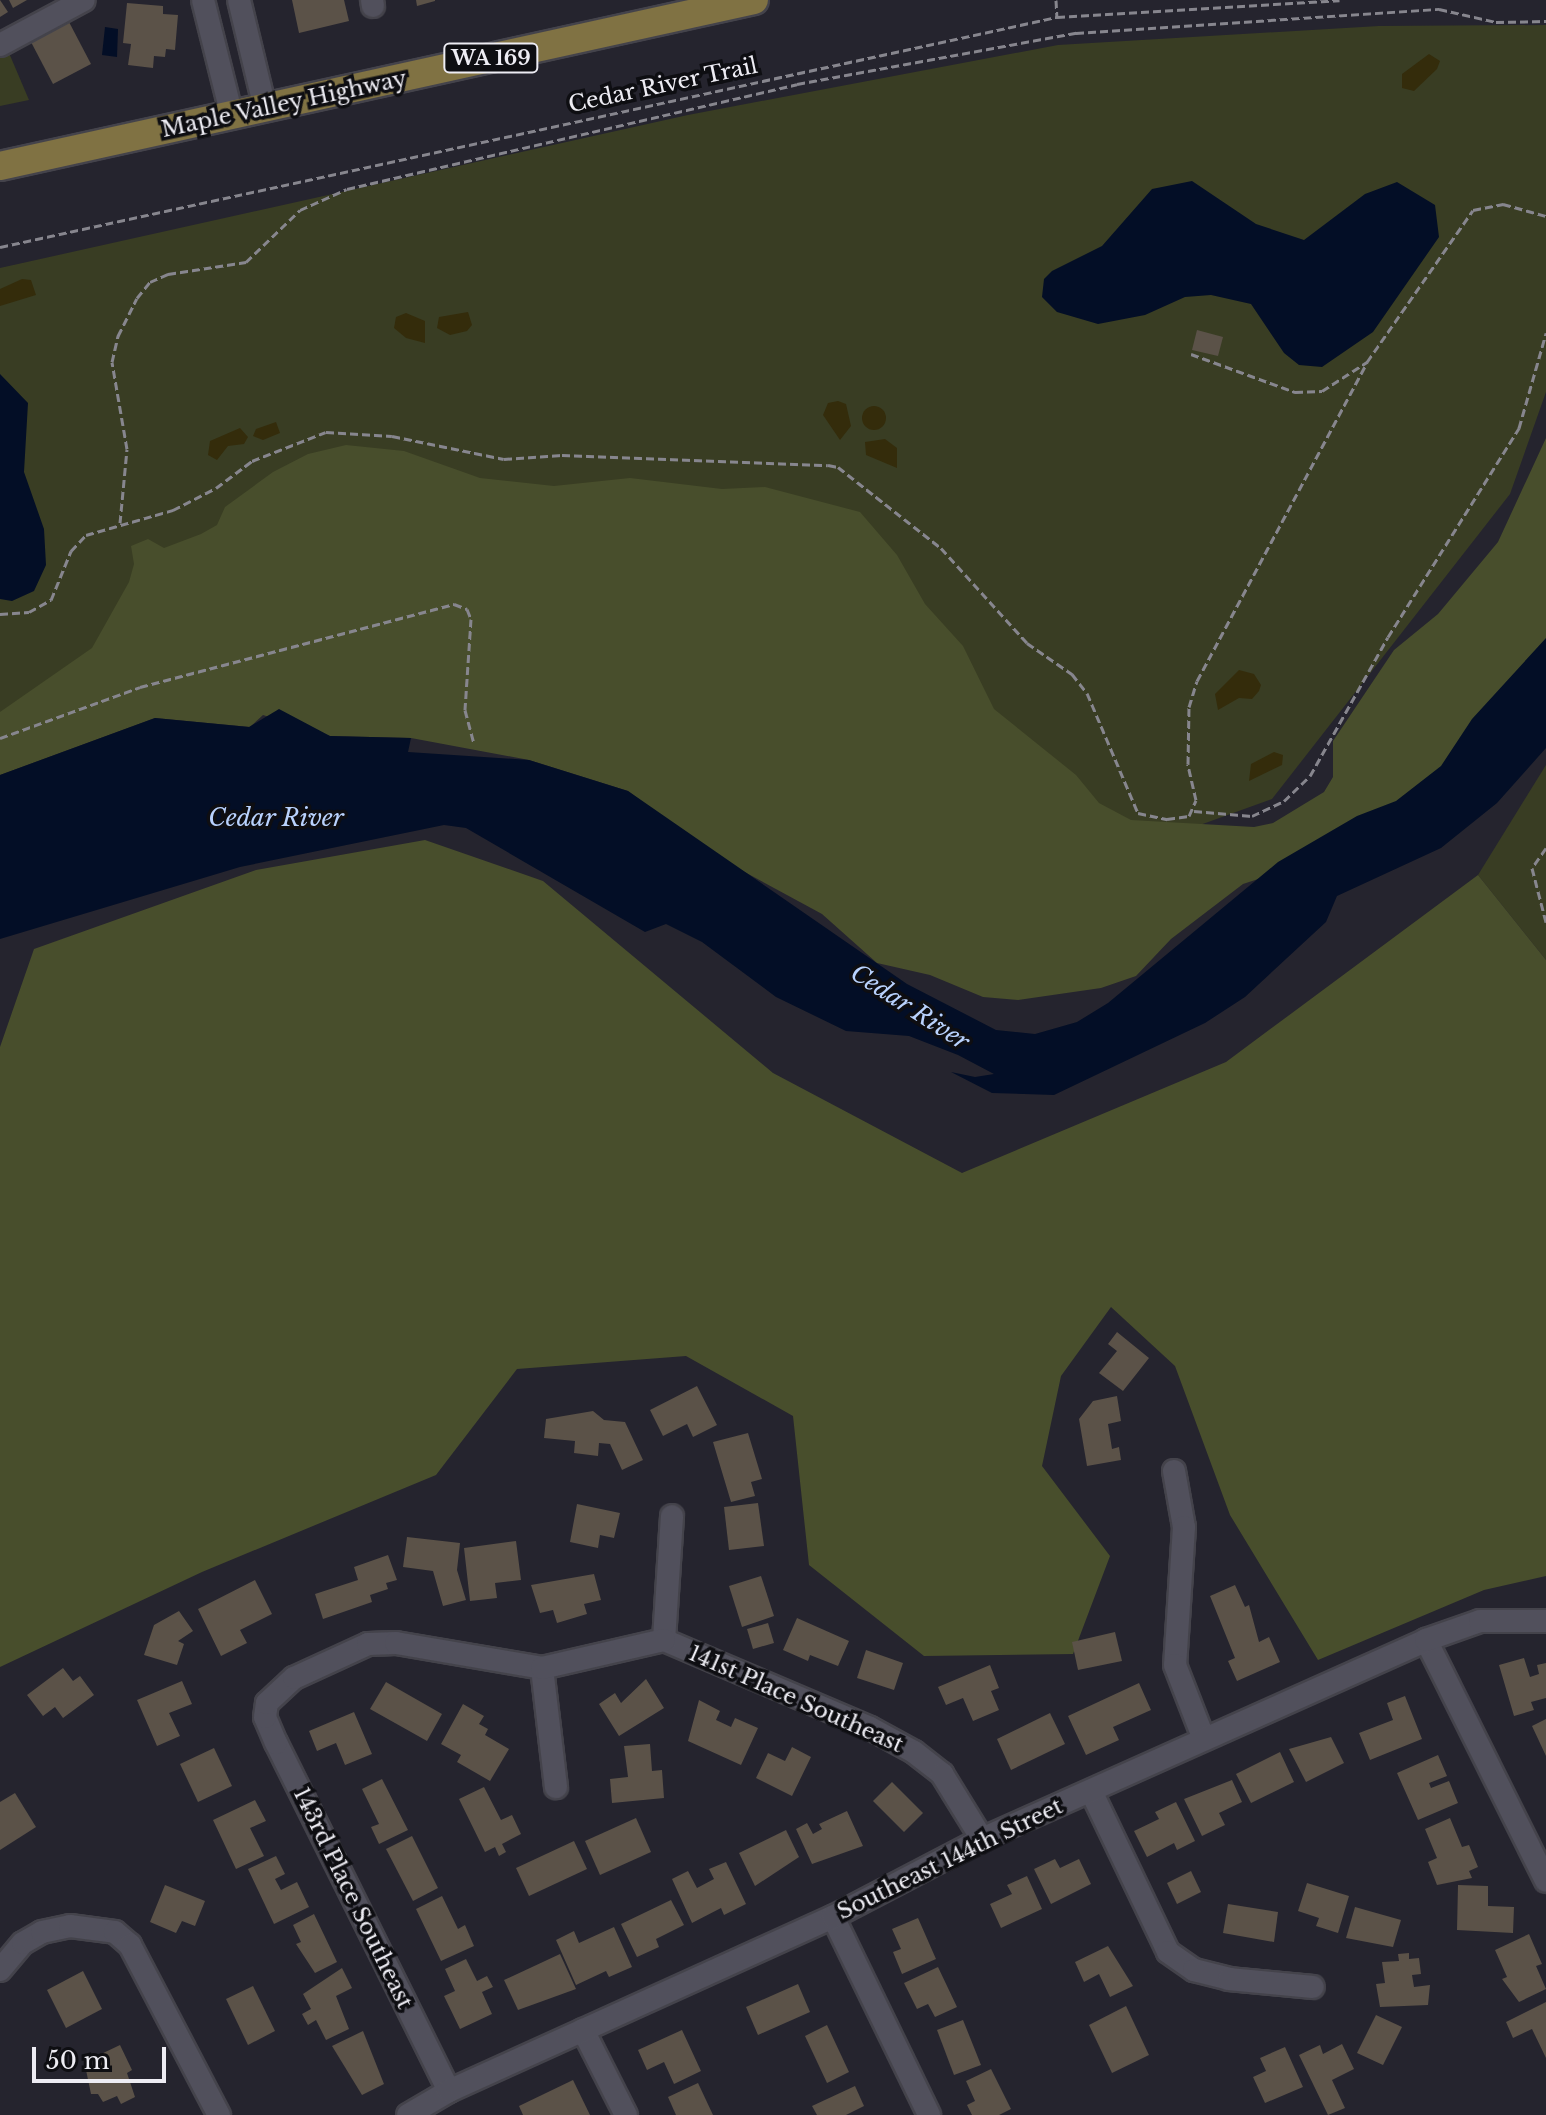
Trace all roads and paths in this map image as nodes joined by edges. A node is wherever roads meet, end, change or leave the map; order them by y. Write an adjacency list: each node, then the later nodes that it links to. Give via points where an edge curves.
1 (84, 0): 9 (street)
2 (203, 0): 11 (street)
3 (239, 0): 10 (street)
4 (754, 0): 10 (main road, Maple Valley Highway / WA 169)
5 (1056, 0): 7 (path)
6 (1339, 0): 7 (path, Cedar River Trail)
7 (1057, 17): 14 (path, Cedar River Trail)
8 (1546, 21): 18 (path, via 1496,22 1439,9 1076,33 797,84 347,189 300,210 246,262 168,274 150,282 137,298 112,362 127,449)
9 (0, 45)
10 (265, 108): 11 (main road, Maple Valley Highway / WA 169)
11 (232, 116): 12 (main road, Maple Valley Highway / WA 169)
12 (0, 166)
13 (1546, 216): 17 (path, via 1503,204 1473,210)
14 (0, 247)
15 (1546, 333): 22 (path, via 1519,428 1388,637 1310,776 1284,801 1252,816)
16 (1191, 354): 17 (path, via 1309,394)
17 (1367, 362): 22 (path, via 1197,681 1189,707)
18 (120, 525): 19 (path, via 86,535 77,544 51,600 29,612); 22 (path, via 173,510 252,461 326,432 392,436 504,459 562,455 838,467 964,569 1027,643 1072,674 1091,700 1138,813 1167,819)
19 (0, 614)
20 (0, 738): 21 (path, via 140,687 454,604 467,609 471,619 465,710)
21 (474, 743)
22 (1194, 811)
23 (1546, 848): 24 (path, via 1532,868)
24 (1546, 922)
25 (1174, 1471): 31 (street, via 1184,1527 1175,1665)
26 (672, 1516): 28 (street)
27 (1546, 1621): 29 (street, Southeast 144th Street, via 1480,1621)
28 (664, 1640): 30 (street); 34 (street, 141st Place Southeast, via 914,1752 942,1774)
29 (1426, 1640): 31 (street, Southeast 144th Street); 35 (street)
30 (542, 1668): 32 (street); 40 (street, 143rd Place Southeast, via 396,1643 368,1644 294,1678 267,1703 265,1717 276,1743)
31 (1203, 1737): 33 (street, Southeast 144th Street)
32 (556, 1787)
33 (1091, 1791): 34 (street, Southeast 144th Street); 38 (street, via 1168,1952 1194,1970 1229,1979)
34 (982, 1839): 36 (street, Southeast 144th Street)
35 (1546, 1881)
36 (833, 1917): 39 (street, Southeast 144th Street); 44 (street)
37 (0, 1970): 41 (street, via 23,1943 42,1932 70,1926 115,1932 130,1945)
38 (1313, 1987)
39 (583, 2030): 40 (street, Southeast 144th Street); 43 (street)
40 (449, 2091): 42 (street, Southeast 144th Street)
41 (219, 2115)
42 (408, 2115)
43 (626, 2115)
44 (929, 2115)

